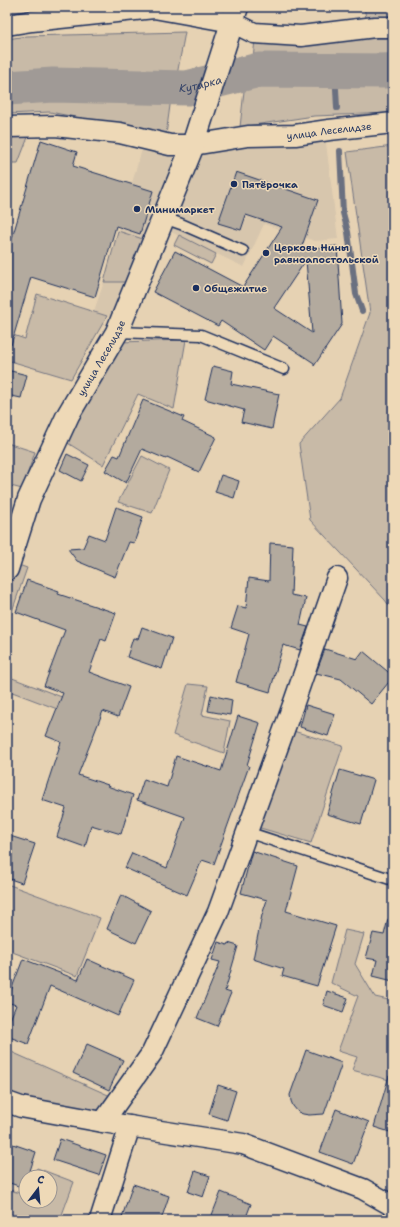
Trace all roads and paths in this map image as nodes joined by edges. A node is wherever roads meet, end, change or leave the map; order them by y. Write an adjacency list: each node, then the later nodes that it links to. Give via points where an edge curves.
1 (153, 7): 2 (street); 3 (street)
2 (234, 15): 4 (street, via 254,33 301,36); 7 (street)
3 (7, 24)
4 (393, 27)
5 (393, 123): 7 (street, улица Леселидзе, via 295,135)
6 (7, 127): 7 (street, улица Леселидзе, via 55,126 120,133 170,145)
7 (196, 136): 8 (street, улица Леселидзе)
8 (164, 218): 9 (lane); 10 (street, улица Леселидзе)
9 (243, 251)
10 (117, 332): 11 (lane, via 201,335); 12 (street, улица Леселидзе, via 54,443 29,499)
11 (284, 369)
12 (7, 569)
13 (337, 578): 14 (street)
14 (247, 832): 15 (lane); 17 (street, via 218,912 152,1053)
15 (393, 880)
16 (7, 1102): 17 (street, via 21,1107)
17 (103, 1122): 18 (street)
18 (130, 1126): 19 (street, via 243,1144 363,1189); 20 (street)
19 (393, 1206)
20 (100, 1220)

